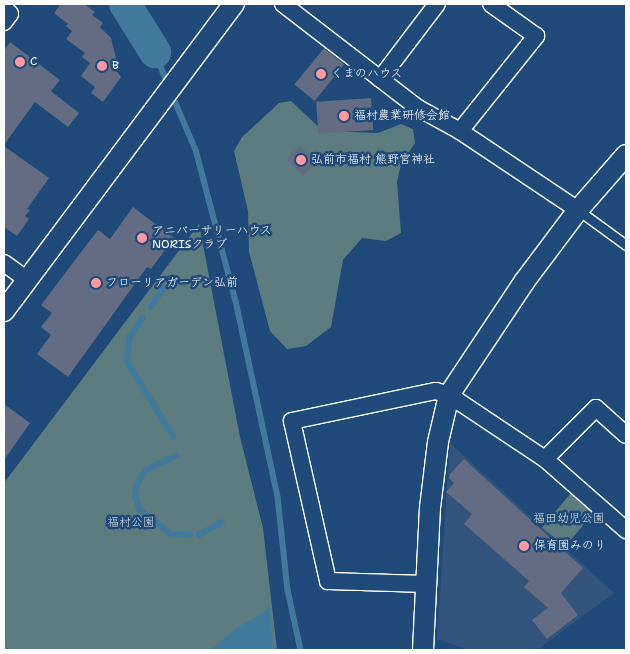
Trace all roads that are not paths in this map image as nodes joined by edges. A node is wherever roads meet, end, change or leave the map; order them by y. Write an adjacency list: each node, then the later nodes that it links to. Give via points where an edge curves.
1 (234, 4): 13 (street)
2 (283, 4): 7 (street)
3 (437, 4): 7 (street)
4 (491, 4): 8 (street, via 536,36)
5 (4, 7): 6 (street, via 10,14)
6 (4, 22)
7 (380, 79): 8 (street, via 418,108)
8 (460, 131): 10 (street)
9 (626, 155): 10 (street)
10 (578, 210): 11 (lane); 15 (street, via 524,282)
11 (626, 245)
12 (4, 263): 13 (street)
13 (27, 280): 14 (street)
14 (4, 311)
15 (449, 395): 17 (street); 19 (street, via 438,442); 19 (street, via 436,391 292,421 328,581)
16 (626, 435): 17 (street, via 596,408)
17 (546, 459): 18 (street)
18 (626, 530)
19 (426, 584): 20 (street)
20 (427, 649)

